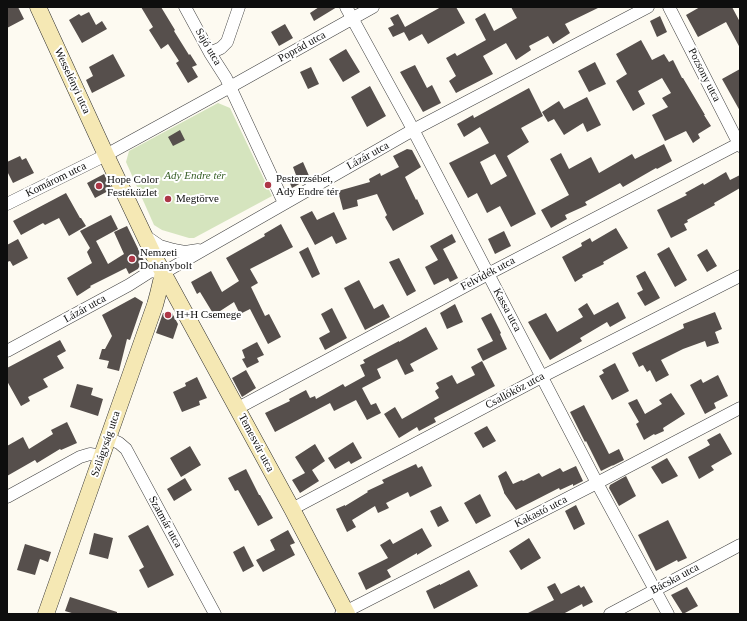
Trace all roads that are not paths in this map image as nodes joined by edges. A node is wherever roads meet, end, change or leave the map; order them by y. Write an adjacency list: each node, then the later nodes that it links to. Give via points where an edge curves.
1 (38, 7): 13 (street, Wesselényi utca)
2 (185, 7): 9 (street, Sajó utca)
3 (239, 7): 9 (street, via 227,42)
4 (346, 7): 8 (street, Kassa utca)
5 (374, 7): 8 (street, Poprád utca)
6 (648, 7): 11 (street, Lázár utca)
7 (668, 7): 12 (street, Pozsony utca)
8 (352, 19): 10 (street, Poprád utca); 11 (street, Kassa utca)
9 (210, 53): 10 (street, Sajó utca)
10 (230, 88): 13 (street); 15 (street)
11 (413, 130): 15 (street, Lázár utca); 19 (street, Kassa utca)
12 (740, 145): 19 (street, Felvidék utca)
13 (106, 155): 14 (street, Komárom utca); 16 (street)
14 (8, 202)
15 (284, 203): 17 (street, Lázár utca)
16 (144, 235): 17 (street, via 160,246 174,250); 18 (street)
17 (203, 250): 18 (street, Lázár utca)
18 (163, 273): 21 (street, Temesvár utca); 22 (street, Szilágyság utca); 23 (street, Lázár utca, via 151,272)
19 (488, 274): 24 (street, Kassa utca); 25 (street, Felvidék utca)
20 (740, 276): 24 (street, Csallóköz utca)
21 (178, 300): 22 (street); 25 (street, Temesvár utca)
22 (155, 305): 27 (street, Szilágyság utca)
23 (7, 351)
24 (542, 377): 29 (street, Kassa utca); 31 (street, Csallóköz utca)
25 (238, 408): 31 (street, Temesvár utca)
26 (740, 408): 29 (street, Kakastó utca)
27 (108, 438): 28 (street, Szilágyság utca); 36 (street, Szatmár utca, via 126,450)
28 (102, 456): 30 (street, via 90,454 80,457); 35 (street, Szilágyság utca)
29 (598, 483): 33 (street, Kassa utca); 34 (street, Kakastó utca)
30 (7, 497)
31 (292, 509): 34 (street, Temesvár utca)
32 (740, 545): 33 (street, Bácska utca)
33 (655, 590): 37 (street, Bácska utca); 38 (street, Kassa utca)
34 (344, 613)
35 (46, 614)
36 (215, 614)
37 (610, 614)
38 (668, 614)

